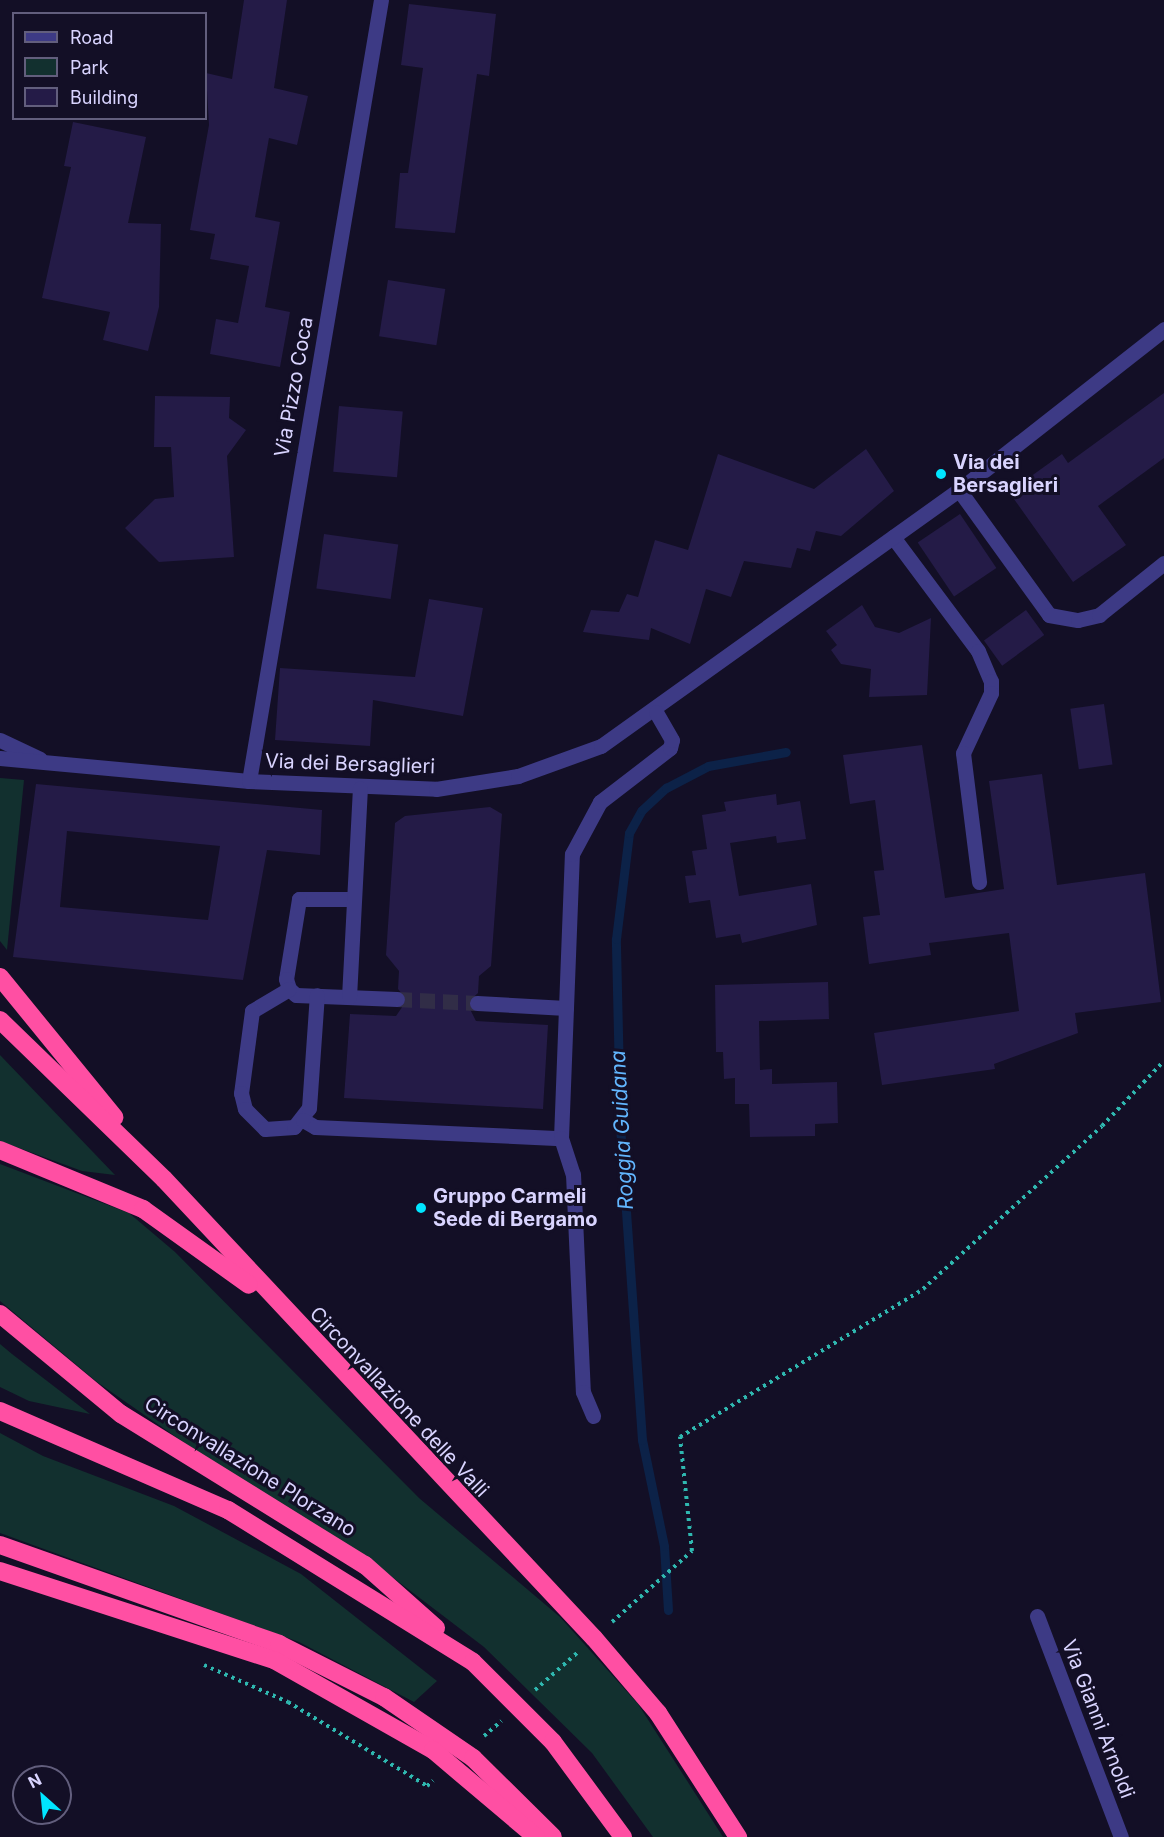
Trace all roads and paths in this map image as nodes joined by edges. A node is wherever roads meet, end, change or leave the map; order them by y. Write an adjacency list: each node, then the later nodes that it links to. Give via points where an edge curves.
1 (381, 0): 10 (street, Via Pizzo Coca)
2 (1164, 329): 3 (street, Via dei Bersaglieri)
3 (960, 490): 4 (street, Via dei Bersaglieri); 5 (street, via 1049,615 1078,620 1099,615)
4 (893, 537): 6 (street, Via dei Bersaglieri); 12 (street, via 978,651 991,681 991,693 963,753)
5 (1164, 563)
6 (656, 712): 11 (street, Via dei Bersaglieri, via 601,746 518,776 436,789); 20 (street, via 672,740 670,748 600,802 572,854)
7 (0, 740): 9 (street, Via dei Bersaglieri)
8 (0, 758): 9 (street, Via dei Bersaglieri)
9 (57, 766): 10 (street, Via dei Bersaglieri)
10 (249, 781): 11 (street, Via dei Bersaglieri)
11 (360, 788): 13 (street)
12 (979, 882)
13 (354, 898): 15 (street, via 299,899 286,979); 17 (street)
14 (0, 976): 26 (highway)
15 (289, 989): 16 (street); 23 (street, via 252,1011 241,1093 244,1109 265,1129 280,1131)
16 (317, 995): 17 (street); 23 (street, via 309,1108)
17 (349, 997): 18 (street)
18 (397, 999)
19 (477, 1003): 20 (street)
20 (566, 1008): 24 (street)
21 (0, 1020): 26 (highway, Circonvallazione delle Valli)
22 (1164, 1061): 31 (path, via 1102,1126 923,1289)
23 (303, 1120): 24 (street, via 315,1127)
24 (561, 1138): 30 (street, via 573,1174 584,1392)
25 (0, 1150): 27 (highway, via 143,1209)
26 (164, 1179): 27 (highway, Circonvallazione delle Valli)
27 (277, 1305): 39 (highway, Circonvallazione delle Valli, via 594,1638 664,1721)
28 (0, 1314): 35 (highway, Circonvallazione Plorzano, via 121,1414 365,1565)
29 (0, 1411): 35 (highway, via 228,1510)
30 (593, 1416)
31 (680, 1437)
32 (0, 1545): 37 (highway, via 279,1644 384,1697 473,1758)
33 (0, 1571): 36 (highway, via 274,1660 434,1750)
34 (1036, 1616): 40 (street, Via Gianni Arnoldi)
35 (473, 1662): 38 (highway, via 553,1742)
36 (536, 1837)
37 (553, 1837)
38 (623, 1837)
39 (738, 1837)
40 (1121, 1837)

